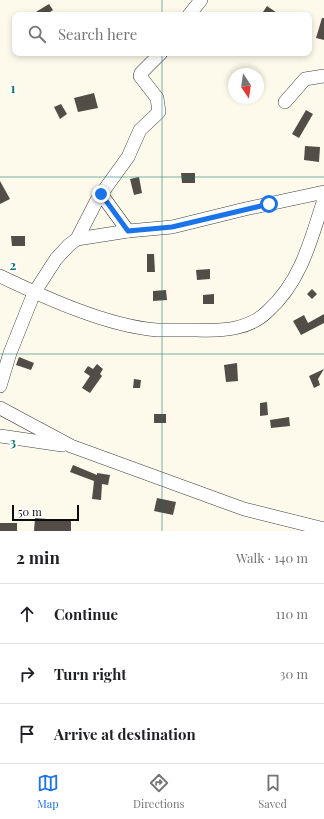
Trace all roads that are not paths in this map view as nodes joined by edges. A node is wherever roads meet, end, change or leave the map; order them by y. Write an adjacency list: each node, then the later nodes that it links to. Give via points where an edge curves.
1 (201, 0): 2 (street)
2 (191, 12)
3 (158, 56): 7 (street, via 140,76 157,98 159,112 140,130 128,157)
4 (324, 76): 5 (street, via 305,80)
5 (285, 102)
6 (324, 192): 9 (street, via 172,227)
7 (101, 194): 9 (street); 10 (street)
8 (324, 199): 12 (street, via 305,259 290,288 268,312 254,322 237,328 157,330 128,325)
9 (128, 231): 10 (street)
10 (77, 239): 12 (street, via 56,259)
11 (0, 276): 12 (street)
12 (34, 292): 13 (street)
13 (0, 386)
14 (0, 408): 16 (street)
15 (0, 436): 16 (street)
16 (71, 446): 17 (street, via 244,509)
17 (324, 529)

